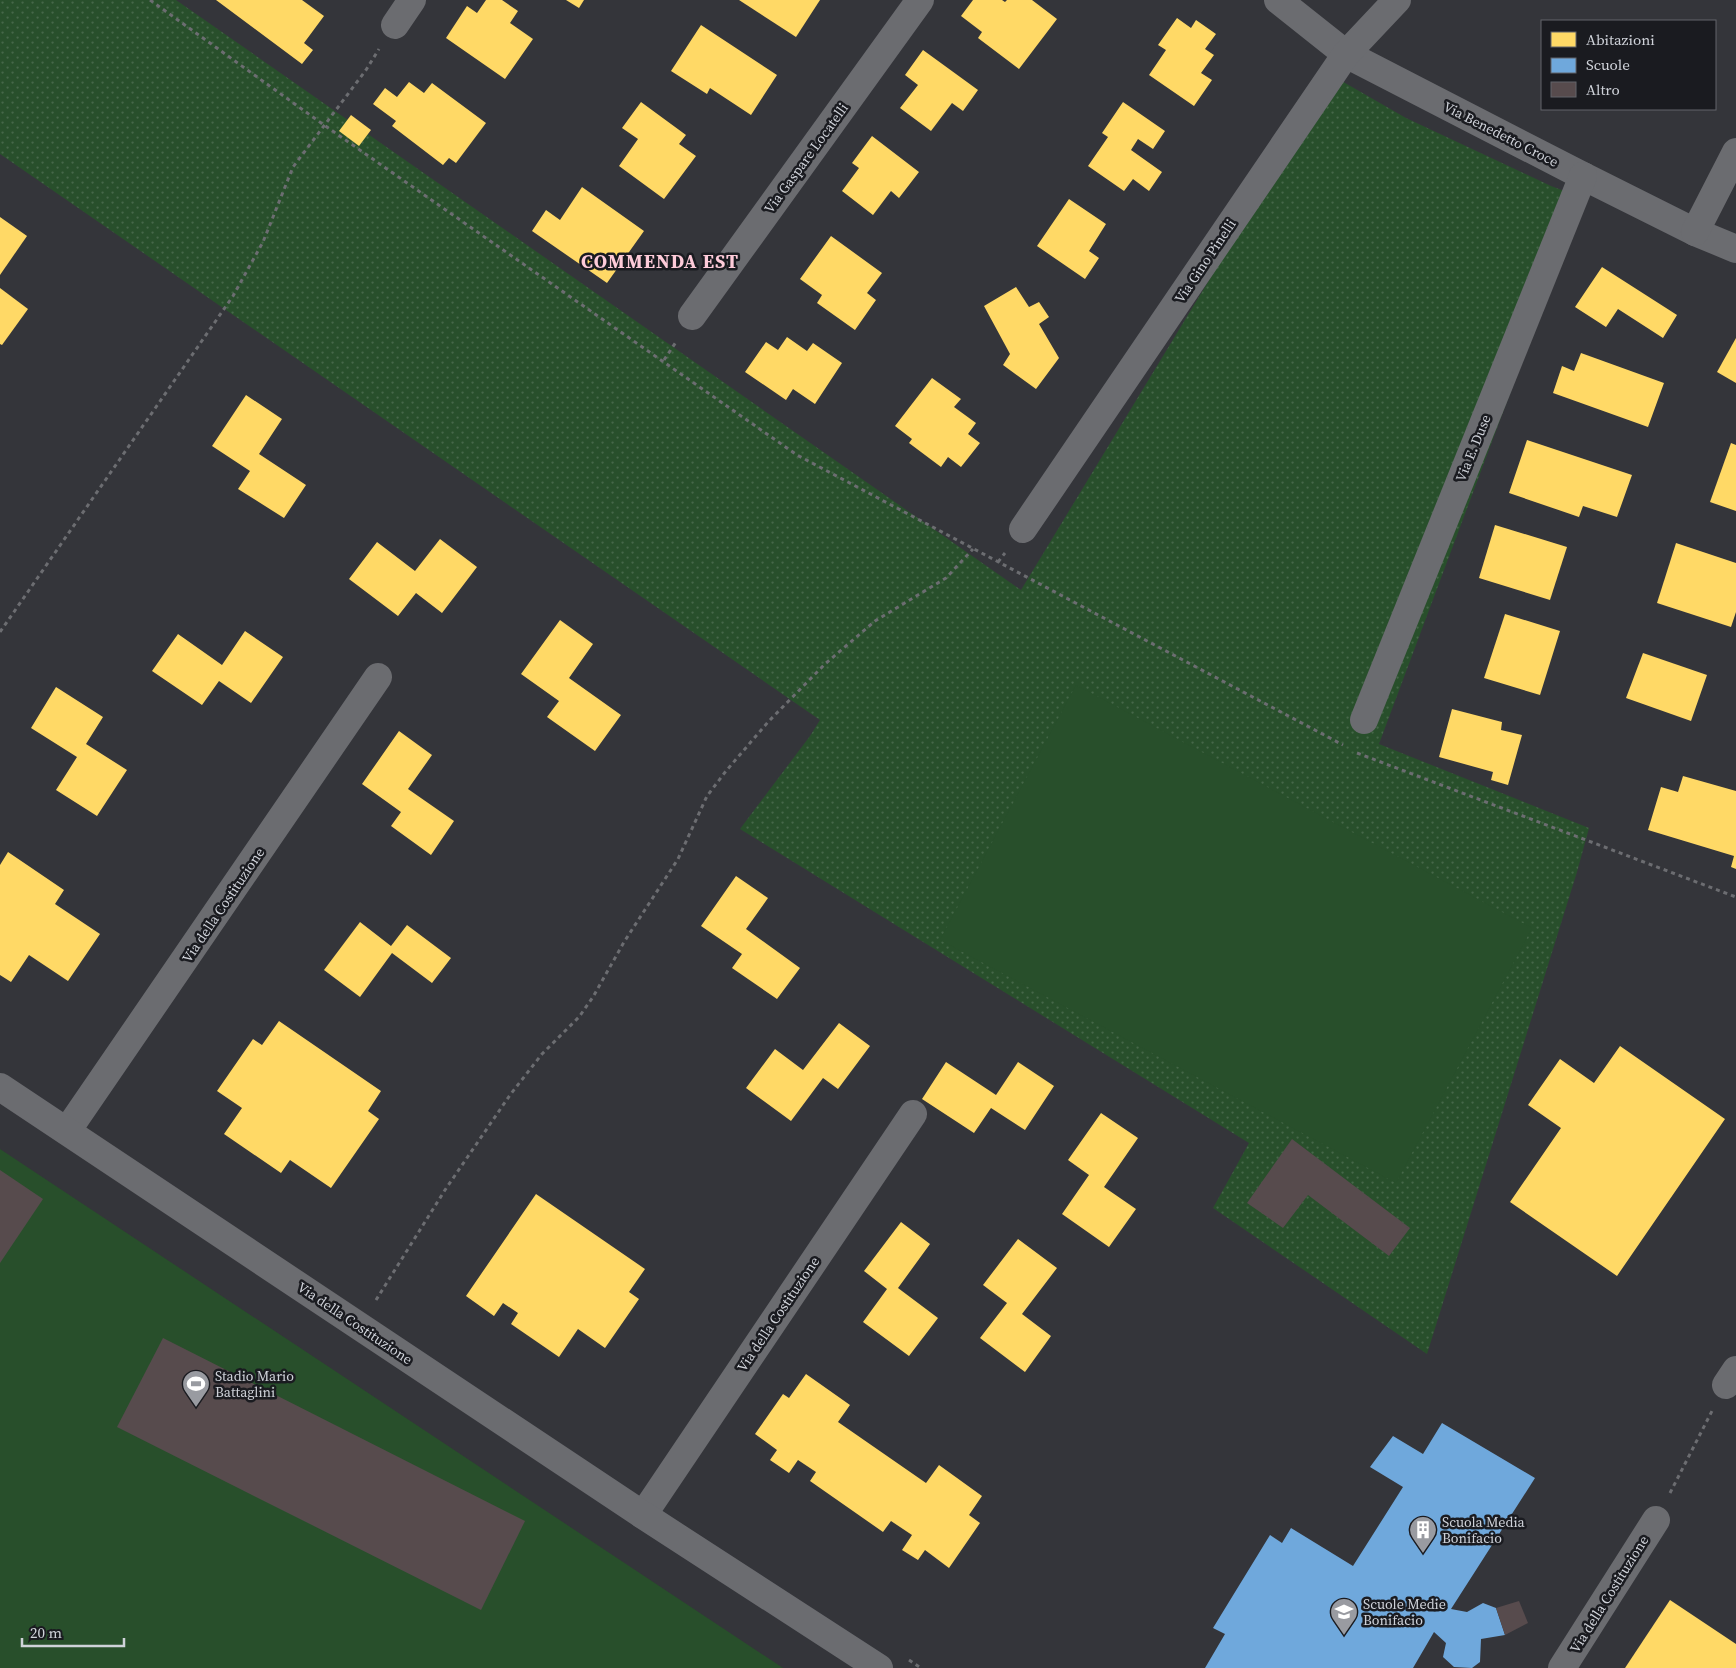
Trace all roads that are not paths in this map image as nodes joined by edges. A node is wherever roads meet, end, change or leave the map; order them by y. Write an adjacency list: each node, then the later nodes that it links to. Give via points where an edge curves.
1 (412, 0): 5 (street)
2 (920, 0): 11 (street, Via Gaspare Locatelli)
3 (1278, 0): 6 (street, Via Benedetto Croce)
4 (1398, 0): 6 (street, Via Gino Pinelli)
5 (395, 25)
6 (1346, 54): 8 (street, Via Benedetto Croce); 12 (street, Via Gino Pinelli)
7 (1736, 152): 9 (street)
8 (1583, 176): 9 (street, Via Benedetto Croce); 14 (street, Via E. Duse)
9 (1696, 232): 10 (street, Via Benedetto Croce)
10 (1736, 249)
11 (692, 316)
12 (1023, 529)
13 (378, 678): 17 (street, Via della Costituzione)
14 (1364, 720)
15 (0, 1087): 17 (street, Via della Costituzione)
16 (913, 1114): 18 (street, Via della Costituzione)
17 (67, 1132): 18 (street, Via della Costituzione)
18 (643, 1515): 20 (street, Via della Costituzione)
19 (1656, 1520): 21 (street, Via della Costituzione)
20 (879, 1668)
21 (1562, 1668)

